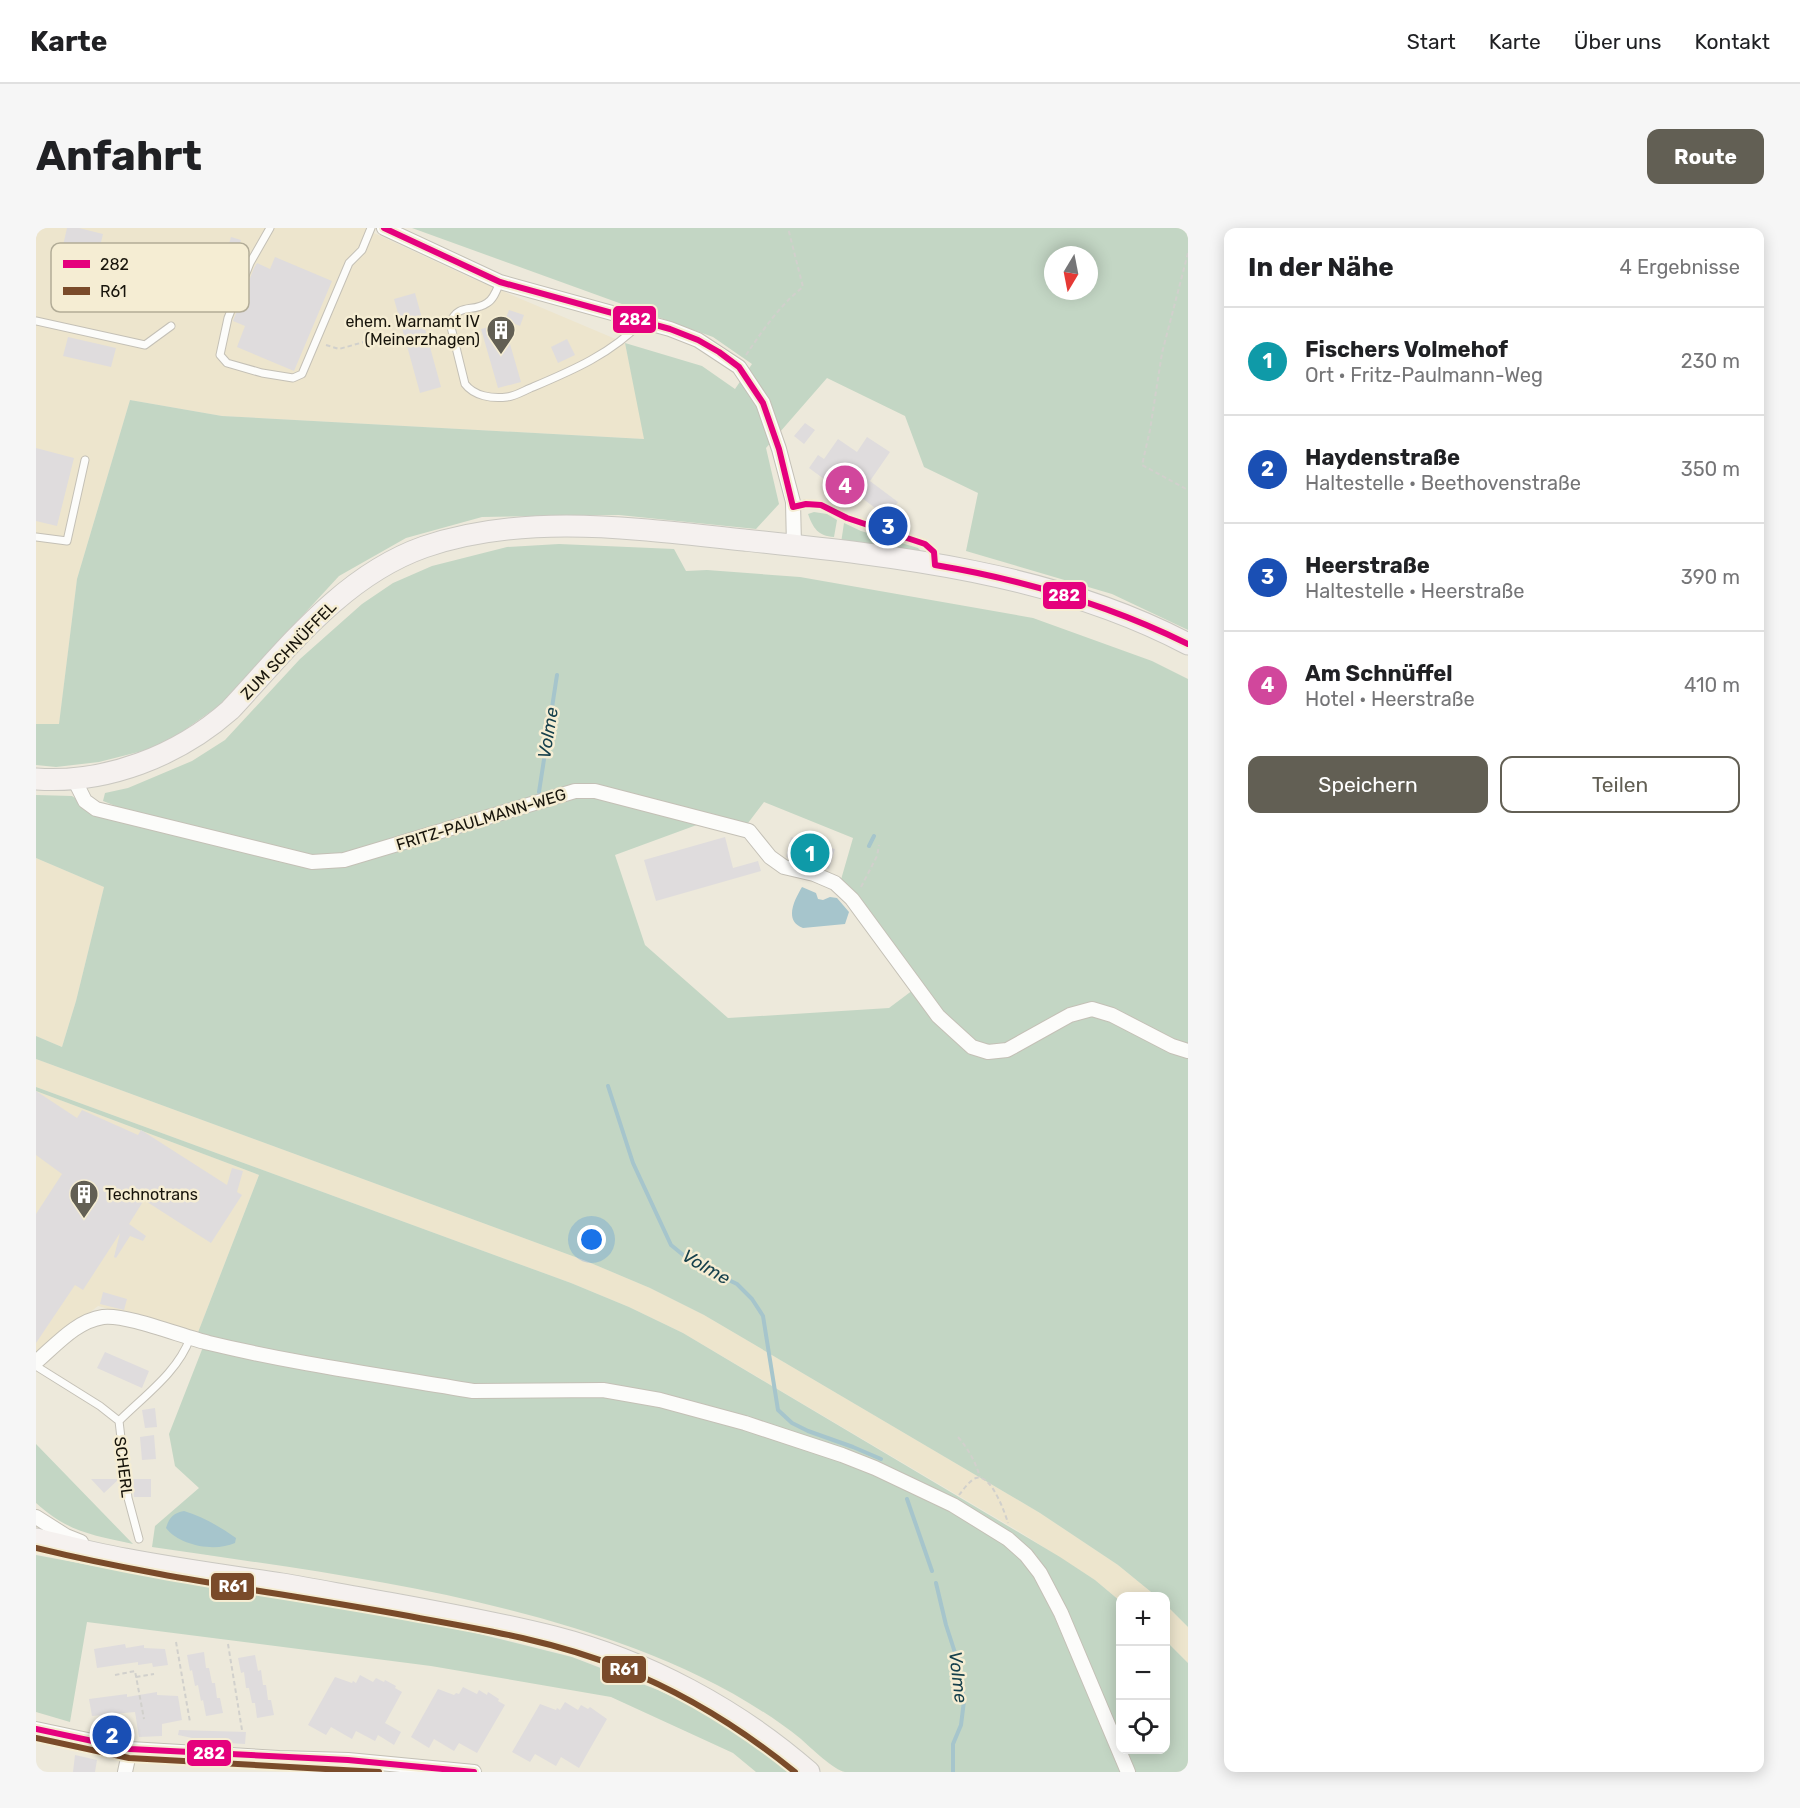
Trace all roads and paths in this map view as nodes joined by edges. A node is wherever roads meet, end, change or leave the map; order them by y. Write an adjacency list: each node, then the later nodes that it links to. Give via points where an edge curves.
1 (270, 228): 6 (lane)
2 (371, 228): 13 (lane, via 362,250 349,263)
3 (384, 228): 7 (street)
4 (788, 228): 14 (path, via 803,287 787,299 766,325)
5 (1188, 253): 16 (path, via 1162,353 1142,465)
6 (249, 266)
7 (500, 282): 10 (street); 10 (lane, via 486,304 454,314 450,323 465,384 479,395 508,397 558,376 607,350)
8 (230, 312): 13 (lane, via 220,356 227,363 293,378 302,374)
9 (36, 321): 11 (lane, via 145,345)
10 (640, 322): 14 (street, via 698,340)
11 (171, 326)
12 (396, 333): 13 (path, via 339,349)
13 (316, 341)
14 (739, 367): 17 (street, via 763,404)
15 (85, 460): 18 (lane, via 67,541)
16 (1188, 490)
17 (794, 507): 19 (street); 20 (lane, via 821,506 925,544 934,552)
18 (36, 537)
19 (794, 546): 20 (main road, ZUM SCHNÜFFEL); 23 (main road, ZUM SCHNÜFFEL, via 559,526 505,528 422,548 353,586 319,614 230,710 205,730 140,763)
20 (935, 565): 21 (main road, ZUM SCHNÜFFEL, via 1050,590 1103,607)
21 (1188, 644)
22 (36, 779): 23 (main road, ZUM SCHNÜFFEL)
23 (74, 779): 25 (street, FRITZ-PAULMANN-WEG, via 85,801 96,809 312,862 344,861 575,791 595,790 749,831 770,857 784,867 835,883)
24 (879, 845): 25 (path, via 865,882)
25 (852, 899): 26 (street, FRITZ-PAULMANN-WEG, via 938,1016 972,1047 988,1052 1007,1050 1070,1015 1092,1009)
26 (1188, 1051)
27 (190, 1338): 28 (street, SCHERL, via 125,1319 94,1319 69,1333); 29 (lane, via 173,1368); 32 (street, SCHERL, via 473,1391 575,1389 641,1396 745,1423 842,1455)
28 (36, 1364): 29 (lane, SCHERL)
29 (119, 1421): 35 (lane, SCHERL, via 128,1498)
30 (958, 1437): 31 (path, via 971,1454)
31 (980, 1477): 32 (path, via 960,1493); 36 (path, via 996,1494 1008,1521)
32 (953, 1505): 36 (street, SCHERL)
33 (36, 1517): 37 (street, via 66,1536)
34 (36, 1539): 37 (main road)
35 (139, 1539)
36 (1008, 1539): 54 (street, SCHERL, via 1040,1574 1061,1613)
37 (122, 1559): 53 (main road, via 465,1616 556,1638 662,1676 763,1736)
38 (176, 1641): 44 (path)
39 (228, 1644): 46 (path)
40 (115, 1674): 42 (path, via 135,1671)
41 (154, 1674): 42 (path)
42 (136, 1677): 43 (path)
43 (144, 1719)
44 (190, 1722)
45 (36, 1729): 47 (street)
46 (242, 1730)
47 (130, 1749): 48 (street); 50 (street)
48 (279, 1758): 49 (street, via 348,1760); 51 (street)
49 (425, 1770): 52 (street)
50 (125, 1772)
51 (276, 1772)
52 (474, 1772)
53 (809, 1772)
54 (1128, 1772)

